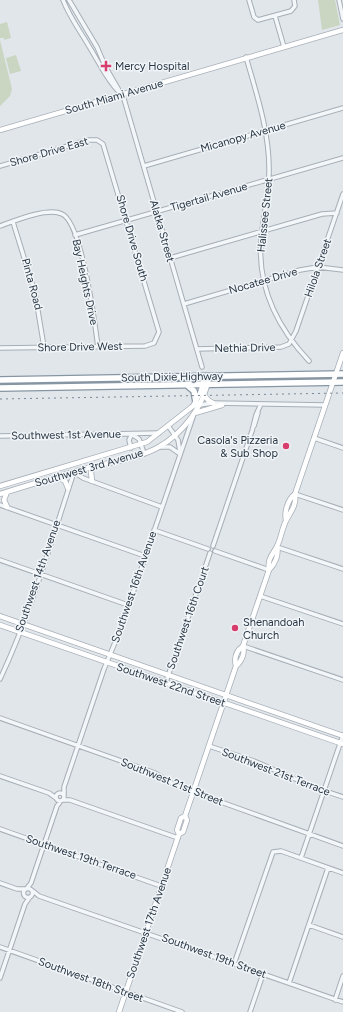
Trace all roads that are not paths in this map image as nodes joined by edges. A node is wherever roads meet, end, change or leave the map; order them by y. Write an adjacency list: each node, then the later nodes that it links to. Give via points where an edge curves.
1 (63, 0): 8 (street)
2 (69, 0): 9 (street)
3 (249, 0): 6 (street, via 256,19)
4 (294, 0): 6 (street, via 293,10)
5 (339, 0): 7 (street)
6 (275, 16): 12 (street)
7 (343, 19)
8 (72, 20): 9 (street); 13 (street)
9 (80, 20): 11 (street)
10 (343, 30): 12 (main road, South Miami Avenue)
11 (97, 47): 13 (street); 15 (street)
12 (284, 47): 14 (main road, South Miami Avenue)
13 (92, 52): 15 (street, via 104,73)
14 (246, 57): 15 (main road, South Miami Avenue); 18 (street, Halissee Street)
15 (121, 94): 17 (main road, South Miami Avenue); 22 (street, Alatka Street)
16 (343, 108): 18 (street, Micanopy Avenue)
17 (0, 130)
18 (265, 130): 22 (street, Micanopy Avenue); 23 (street, Halissee Street)
19 (98, 141): 21 (street, Shore Drive East, via 88,140); 27 (street, Shore Drive South, via 106,151)
20 (343, 158): 23 (street, Tigertail Avenue)
21 (0, 166)
22 (144, 166): 25 (street, Alatka Street)
23 (269, 179): 25 (street, Tigertail Avenue); 30 (street, Halissee Street)
24 (343, 194): 26 (street, Hilola Street)
25 (157, 212): 27 (street, Tigertail Avenue); 32 (street, Alatka Street)
26 (337, 213): 30 (street, via 325,213); 33 (street, Hilola Street)
27 (127, 221): 31 (street, Tigertail Avenue); 37 (street, Shore Drive South, via 159,329)
28 (13, 222): 29 (street, Bay Heights Drive); 31 (street, Bay Heights Drive, via 46,212 60,213 68,219); 41 (street, Pinta Road, via 34,286)
29 (0, 226)
30 (262, 231): 32 (street); 35 (street, Halissee Street)
31 (75, 236): 39 (street, Bay Heights Drive, via 89,288)
32 (170, 258): 36 (street, Alatka Street)
33 (318, 267): 34 (street, Nocatee Drive); 35 (street, Nocatee Drive); 38 (street, Hilola Street)
34 (343, 270)
35 (263, 281): 36 (street, Nocatee Drive); 38 (street, Halissee Street, via 275,314)
36 (184, 304): 42 (street, Alatka Street)
37 (158, 338): 39 (street, Shore Drive West, via 149,346)
38 (291, 341): 42 (street, Nethia Drive, via 281,347); 44 (street, Halissee Street)
39 (98, 347): 41 (street, Shore Drive West)
40 (0, 348): 41 (street, Shore Drive West)
41 (44, 348)
42 (197, 349): 45 (street, Alatka Street)
43 (343, 353): 46 (main road, Southwest 17th Avenue)
44 (309, 362)
45 (202, 367)
46 (336, 374): 47 (highway, South Dixie Highway); 48 (highway, South Dixie Highway); 50 (main road, Southwest 17th Avenue)
47 (343, 374)
48 (206, 376): 49 (highway, South Dixie Highway); 53 (main road, Southwest 16th Avenue)
49 (0, 380)
50 (333, 382): 51 (highway, South Dixie Highway); 53 (highway, South Dixie Highway); 59 (main road, Southwest 17th Avenue)
51 (343, 382)
52 (186, 385): 53 (highway, South Dixie Highway); 54 (highway, South Dixie Highway); 57 (highway, via 194,391)
53 (206, 385): 55 (main road, Southwest 16th Avenue); 57 (main road, Southwest 16th Avenue)
54 (0, 388)
55 (204, 395): 56 (main road); 57 (main road, Southwest 16th Avenue)
56 (212, 403): 57 (street); 60 (street)
57 (196, 404): 61 (main road, Southwest 16th Avenue); 62 (main road, Southwest 16th Avenue)
58 (261, 404): 59 (street); 60 (street); 90 (street)
59 (325, 404): 67 (main road, Southwest 17th Avenue)
60 (222, 405): 61 (main road)
61 (194, 415): 65 (main road, Southwest 16th Avenue); 73 (street, Southwest 16th Avenue)
62 (169, 427): 63 (main road, Southwest 3rd Avenue); 65 (street)
63 (160, 433): 64 (street, Southwest 1st Avenue); 68 (main road, Southwest 3rd Avenue)
64 (132, 434): 66 (street, Southwest 1st Avenue); 68 (street, Southwest 1st Avenue); 70 (street, Southwest 1st Avenue, via 129,440)
65 (175, 435): 69 (main road, Southwest 3rd Avenue); 73 (street, via 179,442)
66 (0, 436)
67 (314, 438): 71 (street); 83 (main road, Southwest 17th Avenue)
68 (141, 445): 70 (main road, Southwest 3rd Avenue); 72 (street, Southwest 1st Avenue)
69 (158, 447): 72 (main road, Southwest 3rd Avenue); 73 (street, via 170,447)
70 (130, 448): 74 (main road, Southwest 3rd Avenue)
71 (343, 448)
72 (144, 453): 75 (main road, Southwest 3rd Avenue)
73 (180, 454): 86 (street, Southwest 16th Avenue)
74 (72, 465): 76 (main road); 79 (main road, Southwest 3rd Avenue)
75 (93, 467): 76 (main road, Southwest 3rd Avenue); 78 (main road)
76 (74, 472): 77 (main road, Southwest 3rd Avenue); 78 (street); 80 (street, Southwest 14th Avenue)
77 (58, 477): 80 (main road, via 65,481); 81 (main road, Southwest 3rd Avenue)
78 (92, 481): 86 (street)
79 (0, 486)
80 (68, 488): 88 (street, Southwest 14th Avenue)
81 (7, 492): 82 (main road, Southwest 3rd Avenue); 85 (main road, via 4,500)
82 (0, 494)
83 (295, 494): 87 (street); 91 (main road, Southwest 17th Avenue, via 296,499 290,517 286,520)
84 (0, 505): 85 (street)
85 (7, 507): 88 (street)
86 (162, 507): 89 (street, Southwest 16th Avenue)
87 (343, 510)
88 (56, 524): 95 (street); 99 (street, Southwest 14th Avenue)
89 (154, 530): 92 (street); 95 (street, Southwest 16th Avenue)
90 (213, 546): 92 (street); 93 (street)
91 (277, 546): 97 (street); 98 (main road, Southwest 17th Avenue, via 278,552)
92 (208, 549): 94 (street)
93 (214, 551): 94 (street); 98 (street)
94 (210, 553): 111 (street, Southwest 16th Court)
95 (145, 556): 101 (street, Southwest 16th Avenue)
96 (0, 560): 99 (street)
97 (343, 569)
98 (269, 570): 100 (main road, Southwest 17th Avenue)
99 (40, 574): 101 (street); 104 (street, Southwest 14th Avenue)
100 (260, 596): 105 (street); 107 (main road, Southwest 17th Avenue)
101 (128, 605): 108 (street, Southwest 16th Avenue)
102 (0, 616): 104 (main road, Southwest 22nd Street)
103 (0, 624): 106 (main road, Southwest 22nd Street)
104 (22, 624): 106 (street, Southwest 14th Avenue); 108 (main road, Southwest 22nd Street)
105 (343, 624)
106 (19, 631): 109 (main road, Southwest 22nd Street); 110 (street, Southwest 14th Avenue)
107 (243, 646): 113 (street); 115 (main road, Southwest 17th Avenue, via 244,651)
108 (110, 655): 109 (street, Southwest 16th Avenue); 111 (main road, Southwest 22nd Street)
109 (107, 662): 114 (main road, Southwest 22nd Street); 120 (street, Southwest 16th Avenue)
110 (2, 672): 112 (street, Southwest 14th Avenue)
111 (168, 675): 114 (street, Southwest 16th Court); 115 (main road, Southwest 22nd Street)
112 (0, 679)
113 (343, 680)
114 (166, 682): 116 (main road, Southwest 22nd Street)
115 (226, 696): 116 (main road, Southwest 17th Avenue); 118 (main road, Southwest 22nd Street)
116 (223, 703): 119 (main road, Southwest 22nd Street); 121 (main road, Southwest 17th Avenue)
117 (0, 718): 120 (street, Southwest 21st Street)
118 (343, 736): 119 (street)
119 (342, 744): 124 (street)
120 (78, 745): 123 (street, Southwest 16th Avenue); 125 (street, Southwest 21st Street, via 155,773)
121 (209, 746): 124 (street, Southwest 21st Terrace, via 268,766); 125 (main road, Southwest 17th Avenue)
122 (0, 776): 126 (street)
123 (64, 787): 127 (street, Southwest 16th Avenue); 128 (street, Southwest 16th Avenue)
124 (324, 791): 129 (street, Southwest 21st Terrace); 135 (street)
125 (193, 792): 135 (street, Southwest 21st Street); 136 (main road, Southwest 17th Avenue, via 183,832)
126 (49, 793): 127 (street); 130 (street)
127 (58, 793): 128 (street); 130 (street)
128 (64, 795): 131 (street); 132 (street)
129 (343, 797)
130 (56, 799): 131 (street); 133 (street)
131 (62, 800): 132 (street); 133 (street)
132 (70, 800): 136 (street)
133 (57, 806): 137 (street)
134 (0, 829): 137 (street, Southwest 19th Terrace)
135 (309, 834): 138 (street, Southwest 21st Street); 139 (street)
136 (178, 836): 144 (main road, Southwest 17th Avenue)
137 (44, 845): 143 (street); 144 (street, Southwest 19th Terrace)
138 (343, 846)
139 (301, 858): 140 (street); 157 (street, via 281,851 273,852)
140 (328, 868): 141 (street); 152 (street)
141 (343, 873)
142 (0, 883): 145 (street)
143 (31, 883): 146 (street); 147 (street)
144 (161, 886): 153 (main road, Southwest 17th Avenue)
145 (17, 888): 146 (street); 148 (street)
146 (26, 888): 147 (street, Southwest 19th Street); 148 (street)
147 (32, 890): 149 (street, Southwest 19th Street); 150 (street)
148 (24, 895): 150 (street, Southwest 19th Street); 151 (street)
149 (39, 896): 150 (street, Southwest 19th Street); 153 (street, Southwest 19th Street)
150 (30, 897): 151 (street)
151 (25, 904): 156 (street)
152 (309, 925): 154 (street); 161 (street)
153 (145, 933): 157 (street, Southwest 19th Street); 162 (main road, Southwest 17th Avenue)
154 (343, 937)
155 (0, 947): 156 (street, Southwest 18th Street)
156 (9, 951): 160 (street); 162 (street, Southwest 18th Street)
157 (234, 964): 158 (street, Southwest 19th Street)
158 (263, 974): 161 (street, Southwest 19th Street); 167 (street)
159 (343, 976): 163 (street)
160 (0, 978)
161 (289, 983): 163 (street, Southwest 19th Street)
162 (126, 992): 165 (main road, Southwest 17th Avenue); 166 (street, Southwest 18th Street)
163 (335, 1000): 164 (street, Southwest 19th Street)
164 (343, 1002)
165 (119, 1012)
166 (182, 1012)
167 (250, 1012)

